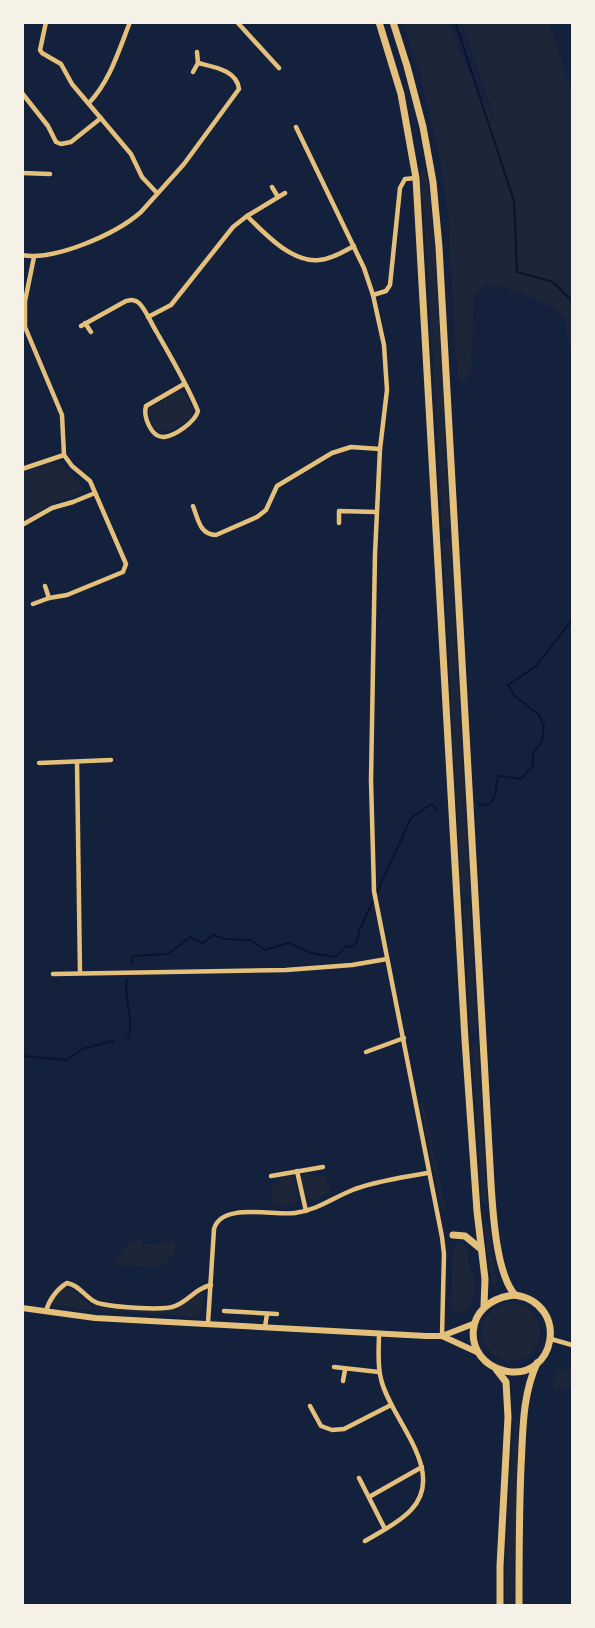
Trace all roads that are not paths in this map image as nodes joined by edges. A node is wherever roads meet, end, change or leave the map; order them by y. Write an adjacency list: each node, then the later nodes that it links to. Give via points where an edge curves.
1 (46, 22): 13 (street, via 40,50 61,64)
2 (130, 22): 13 (street, via 106,81)
3 (237, 22): 8 (street)
4 (379, 22): 18 (highway, via 401,94)
5 (393, 22): 59 (highway, via 423,127 438,236 491,1184 502,1264)
6 (197, 52): 9 (street)
7 (279, 56): 8 (street)
8 (273, 61): 10 (street)
9 (198, 63): 11 (street); 20 (street, via 223,70 235,78 239,89 184,164)
10 (279, 68)
11 (193, 72)
12 (22, 93): 14 (street, via 61,144 71,142)
13 (89, 103): 14 (street)
14 (101, 118): 20 (street)
15 (296, 127): 24 (street)
16 (22, 173): 17 (street)
17 (50, 174)
18 (416, 178): 27 (street, via 405,179 400,188 390,285 386,291); 57 (highway, via 465,1040)
19 (272, 187): 22 (street)
20 (157, 193): 26 (street, via 134,218 107,233 66,252)
21 (285, 193): 22 (street)
22 (278, 197): 23 (street)
23 (247, 216): 24 (street, via 276,244 311,261); 28 (street, via 233,227 171,304)
24 (354, 246): 27 (street)
25 (22, 255): 26 (street)
26 (34, 257): 32 (street, via 25,302 25,327 62,415)
27 (373, 295): 31 (street, via 384,345 387,390)
28 (148, 317): 29 (street, via 139,302 132,300 83,325); 30 (street)
29 (91, 332)
30 (184, 384): 30 (street, via 146,406 146,417 159,436 165,437 196,417 198,411)
31 (380, 449): 35 (street, via 351,447 332,453 277,486 266,510 257,517 216,535 202,531); 36 (street)
32 (64, 455): 33 (street); 34 (street, via 90,481)
33 (22, 469)
34 (95, 493): 38 (street, via 52,508); 40 (street, via 126,564 123,572 67,595)
35 (192, 506)
36 (376, 512): 37 (street, via 339,511); 45 (street, via 371,768 374,891)
37 (339, 523)
38 (22, 525)
39 (45, 586): 40 (street)
40 (49, 598): 41 (street)
41 (33, 604)
42 (111, 760): 43 (street)
43 (77, 762): 44 (street); 46 (street)
44 (39, 763)
45 (387, 959): 46 (street, via 296,970); 48 (street)
46 (80, 973): 47 (street)
47 (53, 974)
48 (404, 1038): 49 (street); 52 (street)
49 (366, 1052)
50 (323, 1167): 51 (street)
51 (297, 1171): 53 (street); 54 (street)
52 (428, 1173): 54 (street, via 363,1187); 56 (street)
53 (271, 1176)
54 (306, 1211): 58 (street, via 249,1212 219,1218 214,1229)
55 (453, 1235): 56 (street); 57 (highway, via 465,1236)
56 (442, 1237): 70 (street)
57 (481, 1249): 60 (highway)
58 (211, 1286): 62 (street, via 199,1288 175,1306 162,1308 100,1304 67,1283 50,1300); 66 (street)
59 (515, 1295): 60 (highway); 71 (highway, via 540,1307 548,1318)
60 (484, 1306): 67 (highway)
61 (22, 1308): 62 (main road)
62 (46, 1311): 66 (main road, via 95,1318)
63 (224, 1311): 64 (street)
64 (267, 1314): 65 (street); 68 (street)
65 (277, 1314)
66 (208, 1323): 68 (main road)
67 (473, 1324): 70 (main road); 73 (highway)
68 (265, 1327): 69 (main road)
69 (379, 1333): 70 (main road); 78 (street)
70 (442, 1336): 73 (main road)
71 (551, 1339): 72 (street); 74 (highway)
72 (573, 1345)
73 (480, 1354): 76 (highway)
74 (537, 1363): 76 (highway, via 517,1371); 88 (highway, via 524,1405)
75 (334, 1367): 77 (street)
76 (495, 1368): 87 (highway, via 506,1382 508,1405)
77 (345, 1370): 78 (street); 79 (street)
78 (379, 1372): 80 (street)
79 (343, 1381)
80 (391, 1405): 81 (street, via 335,1431 321,1426); 82 (street)
81 (310, 1406)
82 (422, 1467): 84 (street); 85 (street, via 424,1481 417,1502)
83 (359, 1478): 84 (street)
84 (369, 1497): 85 (street)
85 (386, 1529): 86 (street)
86 (365, 1540)
87 (500, 1605)
88 (519, 1605)

